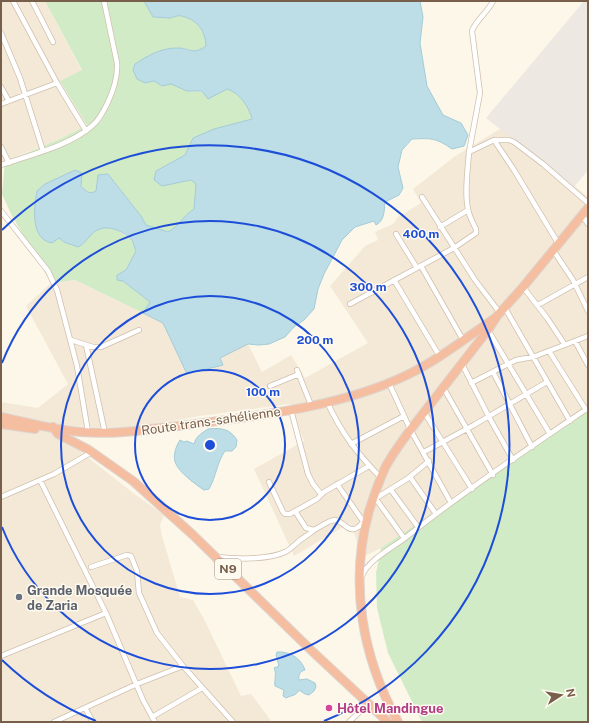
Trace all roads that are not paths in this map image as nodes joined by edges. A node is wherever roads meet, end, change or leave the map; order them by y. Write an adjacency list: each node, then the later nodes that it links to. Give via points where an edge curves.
1 (13, 1): 7 (street)
2 (32, 1): 6 (street)
3 (104, 1): 12 (street, via 118,73 104,111)
4 (493, 1): 16 (street, via 472,31 480,91)
5 (1, 33): 9 (street)
6 (53, 42)
7 (57, 83): 9 (street); 12 (street)
8 (1, 86): 10 (street)
9 (25, 96): 10 (street); 15 (street)
10 (9, 101): 11 (street)
11 (1, 104)
12 (86, 131): 15 (street)
13 (494, 140): 16 (street); 20 (street, via 514,142); 28 (street, via 514,170)
14 (1, 147): 17 (street)
15 (43, 151): 17 (street)
16 (470, 152): 22 (street, via 467,174)
17 (8, 163): 18 (street)
18 (1, 165)
19 (422, 197): 26 (street)
20 (588, 203)
21 (588, 208): 24 (highway)
22 (468, 210): 26 (street); 29 (street, via 477,232)
23 (1, 211): 42 (street, via 48,271 57,290)
24 (582, 215): 25 (street); 28 (highway)
25 (588, 224)
26 (440, 227): 29 (street)
27 (396, 234): 30 (street)
28 (556, 246): 33 (street); 34 (highway)
29 (454, 248): 30 (street); 38 (street, via 475,280)
30 (419, 267): 32 (street); 43 (street)
31 (588, 277): 33 (street)
32 (394, 280): 35 (street); 48 (street)
33 (575, 284): 36 (street); 37 (street)
34 (523, 286): 36 (street); 38 (highway)
35 (350, 304)
36 (538, 305): 46 (street)
37 (588, 311)
38 (501, 312): 40 (highway); 43 (highway, Route trans-sahélienne / N9); 49 (street)
39 (139, 330): 45 (street, via 102,347)
40 (488, 330): 50 (street); 51 (highway)
41 (588, 336): 44 (street)
42 (70, 340): 45 (street); 74 (street)
43 (463, 340): 48 (highway, Route trans-sahélienne / N9)
44 (575, 340): 46 (street); 52 (street)
45 (86, 345): 75 (street)
46 (565, 345): 47 (street)
47 (549, 351): 49 (street); 63 (street)
48 (440, 357): 56 (highway, Route trans-sahélienne / N9)
49 (533, 357): 50 (street); 55 (street)
50 (509, 363): 53 (street); 59 (street)
51 (462, 364): 54 (street); 58 (highway)
52 (588, 365)
53 (493, 372): 54 (street); 62 (street)
54 (471, 382): 68 (street)
55 (547, 382): 59 (street); 69 (street)
56 (389, 383): 60 (highway, Route trans-sahélienne / N9); 66 (street)
57 (270, 386): 61 (street, via 298,372)
58 (443, 387): 65 (highway); 72 (street)
59 (527, 395): 62 (street); 76 (street)
60 (327, 402): 61 (highway, Route trans-sahélienne / N9); 78 (street)
61 (311, 405): 64 (highway, Route trans-sahélienne / N9)
62 (511, 405): 68 (street); 79 (street)
63 (587, 409): 69 (street)
64 (291, 410): 75 (highway, Route trans-sahélienne / N9); 93 (street, via 308,474)
65 (424, 412): 71 (highway); 77 (street)
66 (404, 416): 71 (street); 78 (street)
67 (1, 417): 73 (highway, Route trans-sahélienne / N9)
68 (489, 417): 72 (street); 82 (street)
69 (570, 421): 76 (street)
70 (1, 424): 73 (highway, Route trans-sahélienne / N9)
71 (410, 429): 81 (street); 87 (highway)
72 (467, 429): 77 (street); 85 (street)
73 (54, 430): 74 (highway, Route trans-sahélienne / N9); 80 (highway, Route trans-sahélienne / N9)
74 (88, 432): 75 (highway, Route trans-sahélienne / N9)
75 (105, 433)
76 (550, 434): 79 (street)
77 (443, 442): 81 (street); 91 (street)
78 (351, 444): 84 (street)
79 (532, 447): 82 (street)
80 (92, 452): 88 (street); 103 (highway, Route trans-sahélienne / N9, via 133,481)
81 (424, 452): 83 (street)
82 (513, 460): 85 (street)
83 (429, 461): 86 (street); 96 (street)
84 (369, 466): 87 (street); 90 (street)
85 (493, 475): 91 (street)
86 (410, 477): 92 (street); 98 (street)
87 (381, 478): 95 (highway)
88 (40, 480): 94 (street); 106 (street)
89 (269, 482): 97 (street, via 283,512 290,514)
90 (337, 484): 93 (street); 99 (street)
91 (472, 489): 96 (street)
92 (391, 490): 95 (street); 100 (street)
93 (321, 494): 97 (street)
94 (1, 497)
95 (374, 500): 99 (highway); 102 (street)
96 (452, 504): 98 (street)
97 (295, 511): 101 (street, via 306,528)
98 (436, 514): 100 (street)
99 (364, 523): 101 (street, via 350,529 334,520); 105 (highway)
100 (418, 527): 102 (street)
101 (314, 530): 103 (street, via 280,554 255,558)
102 (404, 538): 105 (street, via 370,564)
103 (215, 557): 111 (highway, Route trans-sahélienne / N9)
104 (91, 567): 108 (street, via 127,555 131,556 137,571 139,593 150,619 157,633)
105 (359, 584): 120 (highway, via 365,638 371,660)
106 (106, 613): 107 (street); 109 (street)
107 (1, 656)
108 (183, 666): 109 (street); 110 (street)
109 (137, 684): 112 (street); 113 (street)
110 (202, 688): 113 (street); 117 (street)
111 (368, 704): 118 (street); 119 (highway, Route trans-sahélienne / N9)
112 (85, 708): 114 (street); 115 (street)
113 (152, 717): 116 (street)
114 (54, 722)
115 (93, 722)
116 (155, 722)
117 (233, 722)
118 (349, 722)
119 (388, 722)
120 (398, 722)

